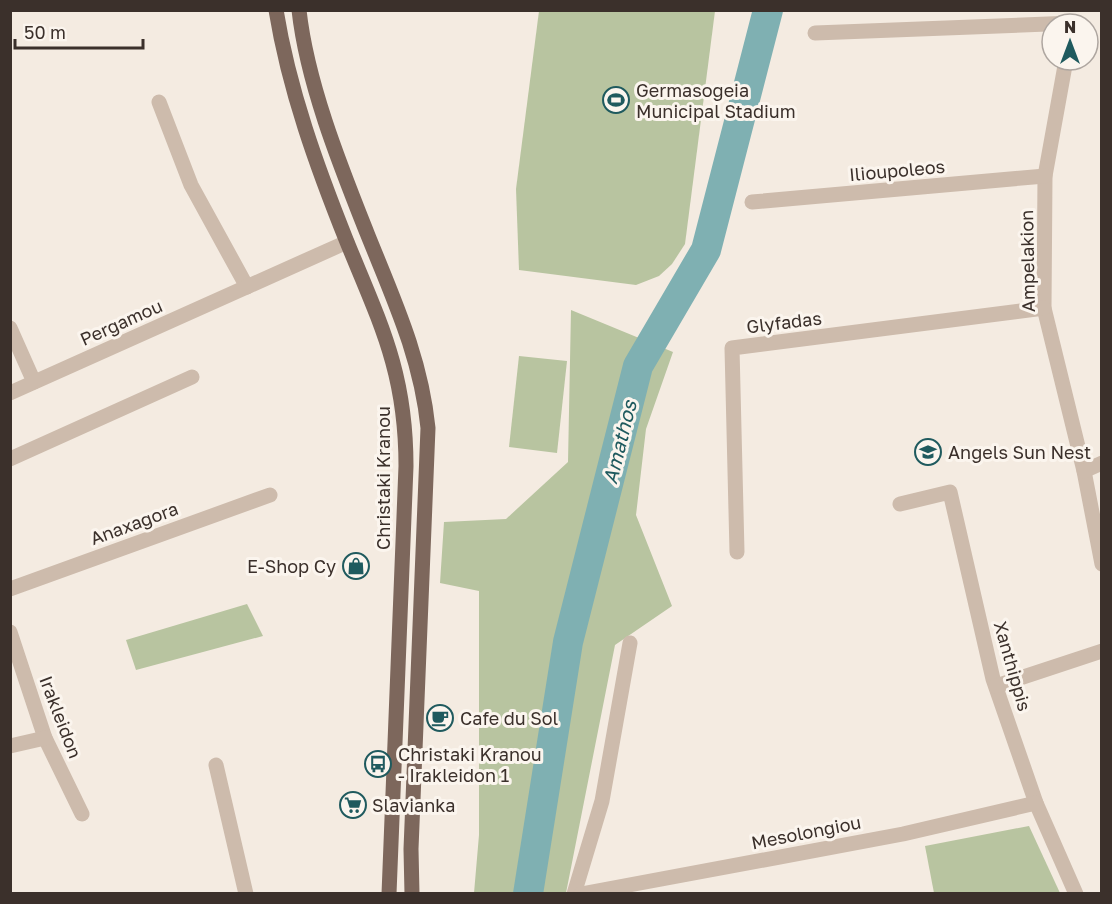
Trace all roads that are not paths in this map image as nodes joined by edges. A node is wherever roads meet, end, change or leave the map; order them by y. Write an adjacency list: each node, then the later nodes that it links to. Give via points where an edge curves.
1 (276, 10): 9 (main road, Christaki Kranou, via 291,84)
2 (299, 10): 35 (main road, via 319,99 367,233 404,320 425,396 429,428 411,839)
3 (1040, 21): 4 (street)
4 (815, 33)
5 (1064, 72): 7 (street, Ampelakion)
6 (159, 102): 10 (street, via 191,185)
7 (1045, 176): 8 (street, Ilioupoleos); 11 (street, Ampelakion)
8 (752, 202)
9 (347, 242): 10 (street, Pergamou); 33 (main road, Christaki Kranou, via 395,364 406,429)
10 (247, 287): 14 (street, Pergamou)
11 (1044, 308): 18 (street, Ampelakion); 21 (street, Glyfadas, via 732,348)
12 (10, 328): 14 (street)
13 (192, 377): 16 (street)
14 (34, 382): 15 (street, Pergamou)
15 (10, 393)
16 (10, 459)
17 (1101, 463): 18 (street)
18 (1084, 471): 22 (street, Ampelakion)
19 (270, 495): 23 (street, Anaxagora)
20 (900, 504): 27 (street, Xanthippis, via 950,492)
21 (737, 552)
22 (1101, 564)
23 (10, 589)
24 (10, 632): 28 (street, Irakleidon)
25 (630, 643): 36 (street, via 602,801)
26 (1101, 651): 27 (street)
27 (996, 686): 31 (street, Xanthippis)
28 (45, 738): 29 (street); 32 (street, Irakleidon)
29 (10, 746)
30 (216, 765): 34 (street)
31 (1036, 803): 37 (street, Mesolongiou, via 903,834); 38 (street, Xanthippis)
32 (82, 814)
33 (388, 893)
34 (246, 894)
35 (412, 894)
36 (574, 894)
37 (581, 894)
38 (1076, 894)

